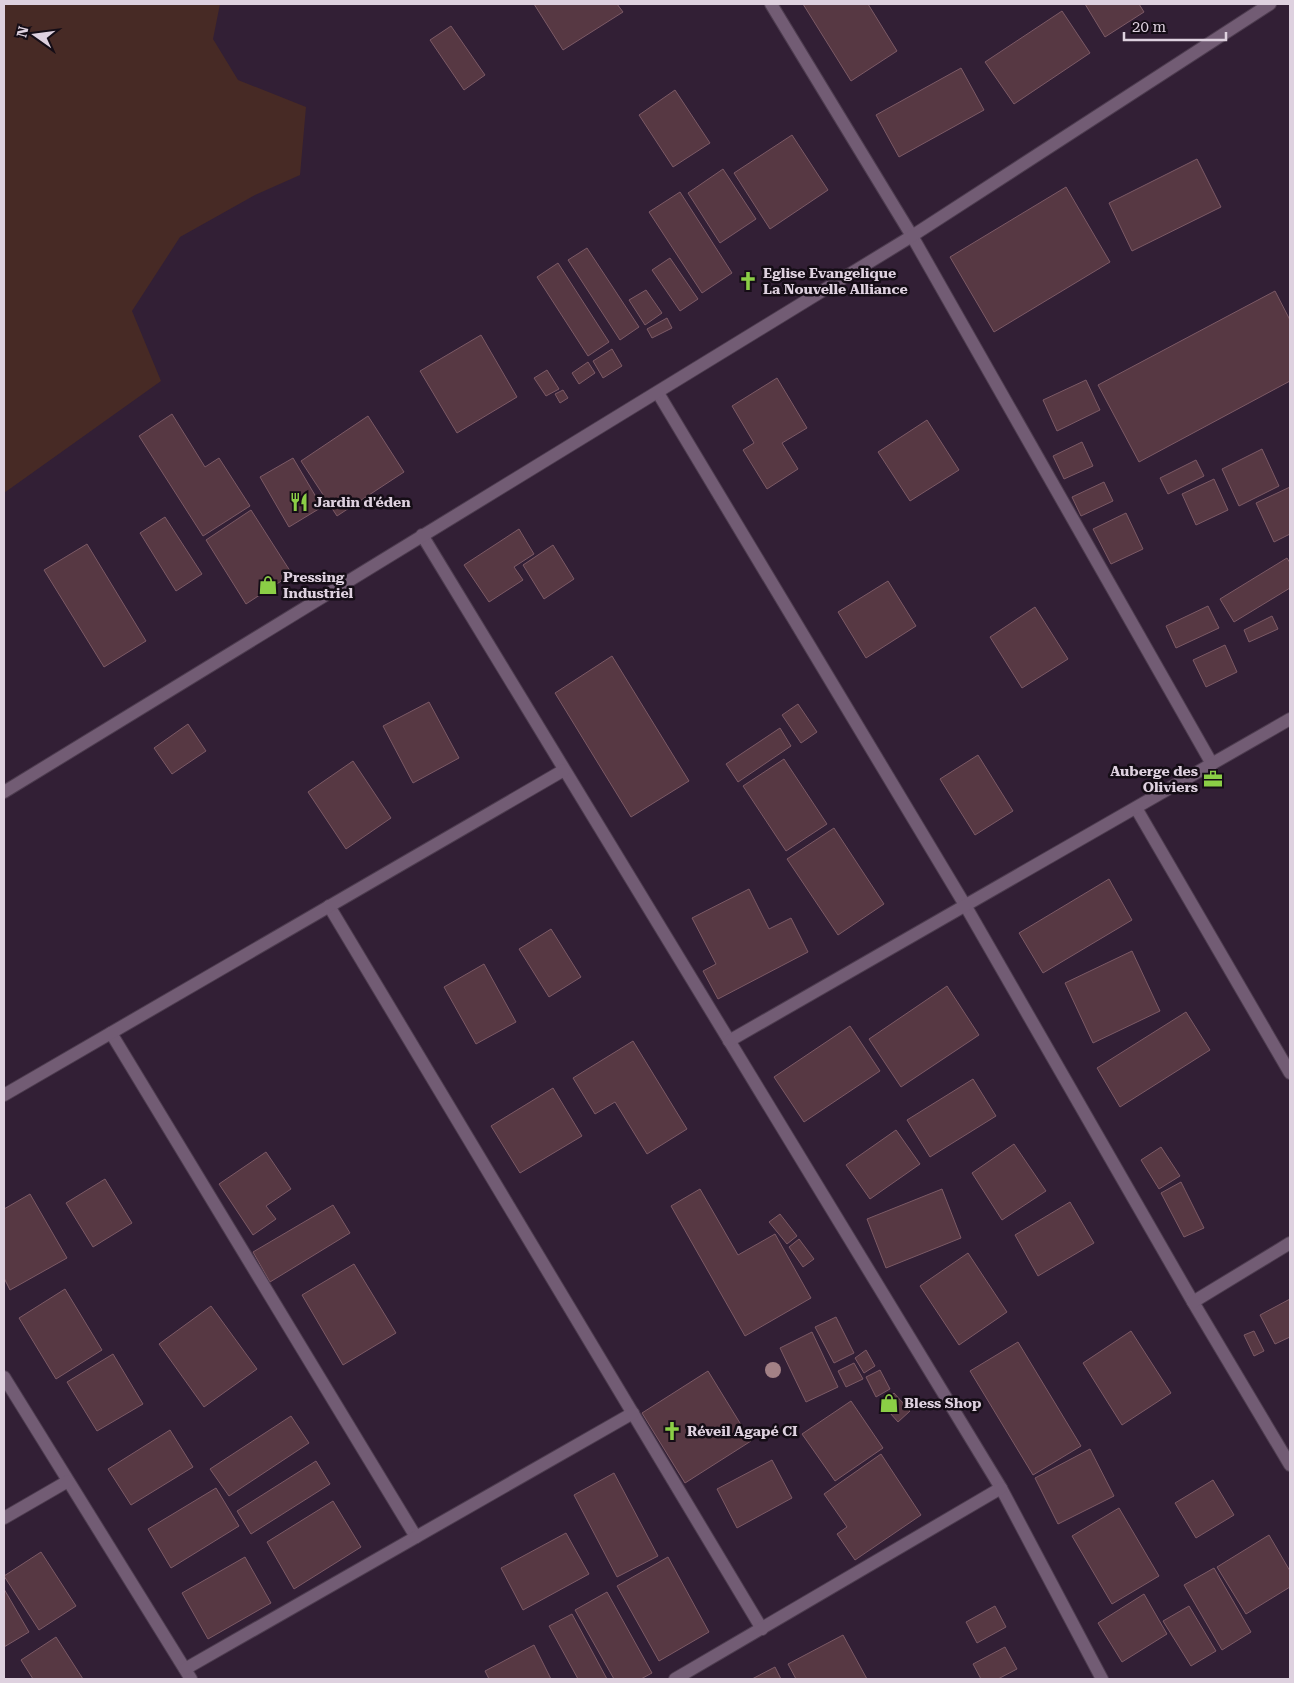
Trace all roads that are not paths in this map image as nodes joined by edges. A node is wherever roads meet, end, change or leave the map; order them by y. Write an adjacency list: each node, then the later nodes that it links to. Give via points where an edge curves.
1 (771, 4): 3 (street)
2 (1270, 4): 3 (street)
3 (912, 236): 4 (street); 7 (street)
4 (658, 393): 5 (street); 11 (street)
5 (422, 535): 8 (street); 9 (street)
6 (1290, 719): 7 (street)
7 (1212, 764): 10 (street)
8 (564, 770): 12 (street); 14 (street)
9 (4, 792)
10 (1136, 808): 11 (street); 15 (street)
11 (965, 905): 14 (street); 18 (street)
12 (329, 906): 13 (street); 20 (street)
13 (111, 1033): 16 (street); 25 (street)
14 (729, 1040): 23 (street)
15 (1290, 1073)
16 (4, 1095)
17 (1290, 1243): 18 (street)
18 (1193, 1302): 21 (street)
19 (4, 1377): 22 (street)
20 (633, 1414): 25 (street); 26 (street)
21 (1290, 1465)
22 (68, 1481): 24 (street); 27 (street)
23 (1001, 1488): 26 (street); 29 (street)
24 (4, 1518)
25 (416, 1537): 27 (street)
26 (762, 1629): 28 (street)
27 (188, 1674)
28 (675, 1679)
29 (1102, 1679)

